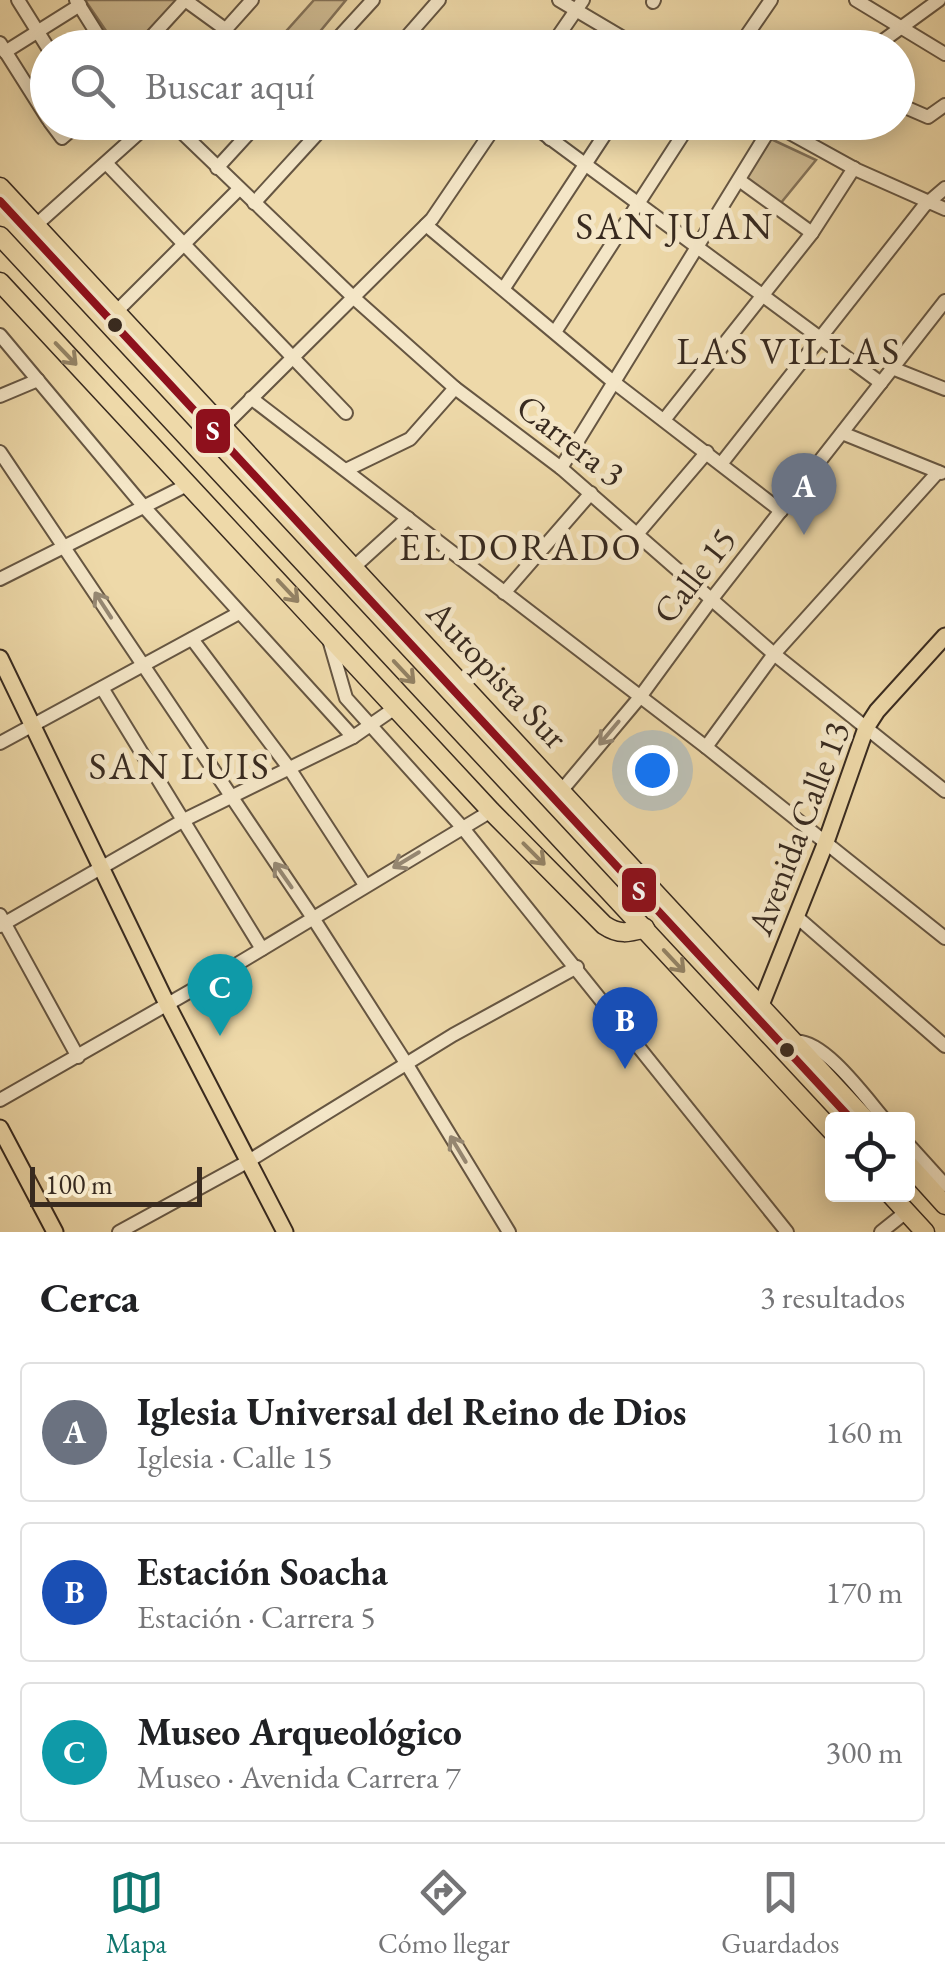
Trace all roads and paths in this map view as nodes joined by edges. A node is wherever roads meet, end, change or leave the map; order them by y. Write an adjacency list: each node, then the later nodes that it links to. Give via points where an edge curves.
1 (18, 0): 13 (street)
2 (185, 0): 16 (street); 17 (street)
3 (252, 0): 18 (street)
4 (373, 0): 19 (street)
5 (440, 0): 20 (street)
6 (559, 0): 11 (street)
7 (771, 0): 23 (street)
8 (856, 0): 12 (street)
9 (938, 0): 12 (street)
10 (78, 3): 14 (street); 15 (street)
11 (580, 5): 21 (street); 22 (street)
12 (901, 27): 24 (street); 25 (street)
13 (37, 30)
14 (39, 30)
15 (95, 30)
16 (158, 30)
17 (211, 30)
18 (229, 30)
19 (346, 30)
20 (413, 30)
21 (563, 30)
22 (604, 30)
23 (750, 30)
24 (897, 30)
25 (906, 30)
26 (30, 35): 28 (street)
27 (915, 36): 29 (street)
28 (3, 47): 30 (street)
29 (945, 54)
30 (30, 90)
31 (945, 105): 32 (street, via 928,117)
32 (915, 111)
33 (132, 140): 43 (street)
34 (189, 140): 45 (street, Carrera 3)
35 (241, 140): 45 (street)
36 (312, 140): 52 (street)
37 (485, 140): 56 (street)
38 (551, 140): 44 (street)
39 (602, 140): 44 (street)
40 (680, 140): 53 (street)
41 (762, 140): 47 (street)
42 (803, 140): 46 (street)
43 (107, 164): 55 (street); 59 (street)
44 (586, 165): 53 (street); 62 (street)
45 (217, 168): 50 (street, Carrera 3)
46 (854, 168): 51 (street); 57 (street)
47 (739, 180): 57 (street); 60 (street)
48 (0, 187): 55 (highway, Autopista Sur)
49 (945, 188): 51 (street)
50 (239, 189): 52 (street, Carrera 3); 59 (street)
51 (928, 202): 54 (street); 69 (street)
52 (254, 203): 64 (street, Carrera 3)
53 (640, 204): 60 (street); 67 (street)
54 (945, 209)
55 (36, 225): 66 (highway, Autopista Sur)
56 (426, 225): 62 (street); 64 (street)
57 (812, 232): 63 (street)
58 (0, 236): 129 (highway, Autopista Sur, one-way to 129)
59 (187, 244): 66 (street); 70 (street)
60 (696, 247): 63 (street); 73 (street)
61 (0, 282): 89 (highway, one-way to 89)
62 (504, 288): 67 (street)
63 (765, 295): 69 (street); 80 (street)
64 (354, 298): 70 (street); 75 (street, Carrera 3)
65 (942, 309): 71 (street, Calle 15)
66 (116, 312): 81 (highway, Autopista Sur)
67 (555, 332): 73 (street)
68 (0, 335): 72 (street)
69 (820, 338): 74 (street); 85 (street)
70 (295, 357): 78 (street); 79 (street)
71 (892, 368): 74 (street, Calle 15); 76 (street)
72 (38, 380): 77 (street); 91 (street)
73 (614, 382): 80 (street); 86 (street)
74 (881, 383): 82 (street, Calle 15)
75 (455, 388): 86 (street, Carrera 3); 87 (street, via 410,440)
76 (945, 390)
77 (0, 396)
78 (250, 398): 81 (street); 87 (street)
79 (346, 413)
80 (664, 420): 84 (street)
81 (223, 427): 96 (highway, Autopista Sur)
82 (842, 433): 88 (street); 92 (street, Calle 15)
83 (0, 452): 95 (street)
84 (707, 452): 85 (street); 94 (street)
85 (721, 464): 92 (street)
86 (561, 468): 90 (street, Carrera 3)
87 (346, 470): 93 (street)
88 (941, 473): 104 (street)
89 (189, 484): 91 (street); 101 (highway, one-way to 101)
90 (591, 493): 94 (street, Carrera 3); 98 (street)
91 (145, 508): 95 (street); 100 (street)
92 (781, 511): 99 (street, Calle 15)
93 (408, 518): 96 (street); 98 (street)
94 (638, 533): 99 (street, Carrera 3)
95 (64, 546): 97 (street); 106 (street, one-way to 95)
96 (354, 567): 117 (highway, Autopista Sur)
97 (0, 578)
98 (504, 593): 108 (street)
99 (710, 600): 104 (street, Carrera 3); 108 (street, Calle 15)
100 (239, 613): 103 (street); 113 (street)
101 (328, 635): 109 (highway); 111 (street, via 346,698)
102 (945, 636): 112 (main road, Avenida Calle 13)
103 (192, 639): 106 (street); 116 (street)
104 (774, 654): 112 (street, Carrera 3); 115 (street)
105 (0, 658): 110 (main road)
106 (143, 665): 107 (street); 119 (street)
107 (102, 688): 110 (street); 121 (street)
108 (640, 697): 115 (street); 117 (street, Calle 15, one-way to 117)
109 (394, 708): 111 (street); 120 (highway)
110 (32, 725): 114 (street); 124 (main road)
111 (370, 725): 113 (street); 122 (street)
112 (866, 728): 118 (street, Carrera 3); 123 (main road, Avenida Calle 13)
113 (353, 737): 116 (street)
114 (0, 744)
115 (706, 747): 123 (street)
116 (289, 768): 119 (street); 125 (street)
117 (562, 790): 134 (highway, Autopista Sur)
118 (945, 791)
119 (230, 798): 121 (street); 126 (street, one-way to 119)
120 (490, 811): 122 (street); 129 (highway, one-way to 129, via 614,932)
121 (184, 820): 124 (street); 131 (street)
122 (462, 827): 125 (street, one-way to 125); 132 (street)
123 (826, 842): 127 (main road, Avenida Calle 13); 130 (street)
124 (100, 866): 128 (street); 133 (main road)
125 (365, 885): 126 (street)
126 (313, 918): 131 (street); 138 (street)
127 (797, 918): 134 (main road, Avenida Calle 13); 136 (street)
128 (1, 921): 137 (street)
129 (645, 928): 142 (highway, Autopista Sur, one-way to 142)
130 (945, 938)
131 (262, 949): 133 (street)
132 (578, 967): 138 (street); 155 (street)
133 (167, 1004): 137 (street); 145 (main road)
134 (760, 1005): 135 (highway, Autopista Sur)
135 (795, 1042): 140 (highway, Autopista Sur); 141 (street, via 820,1049)
136 (945, 1046)
137 (78, 1057): 139 (street)
138 (406, 1063): 145 (street); 154 (street, one-way to 138)
139 (0, 1100)
140 (859, 1112)
141 (878, 1112)
142 (825, 1123)
143 (0, 1128): 151 (main road)
144 (915, 1152): 147 (street)
145 (248, 1162): 152 (street); 153 (main road)
146 (915, 1172): 149 (highway)
147 (944, 1184)
148 (894, 1202): 150 (highway)
149 (945, 1205)
150 (902, 1216): 156 (street); 157 (street); 158 (highway)
151 (56, 1232)
152 (119, 1232)
153 (285, 1232)
154 (509, 1232)
155 (787, 1232)
156 (882, 1232)
157 (910, 1232)
158 (925, 1232)

